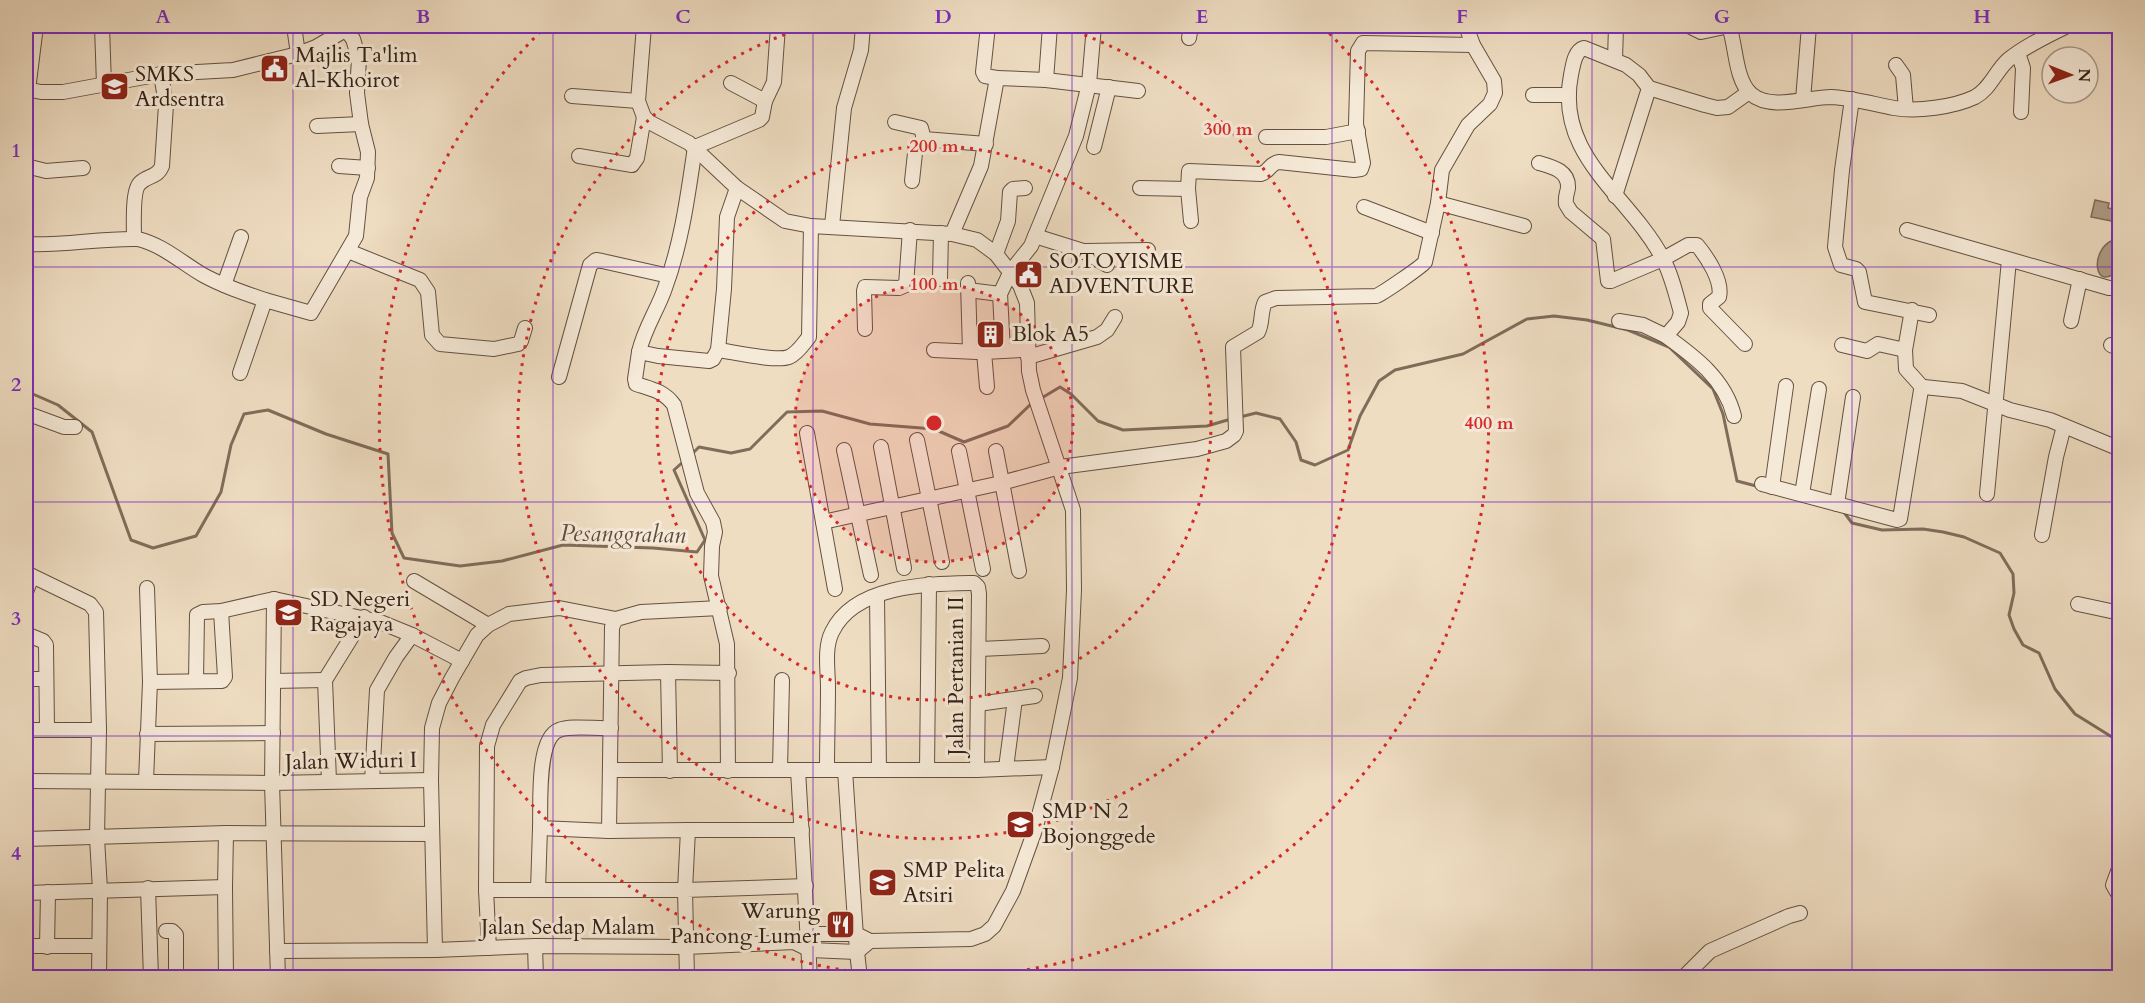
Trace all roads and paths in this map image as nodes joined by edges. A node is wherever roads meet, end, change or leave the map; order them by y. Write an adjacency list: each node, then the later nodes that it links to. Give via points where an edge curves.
1 (36, 26): 30 (street)
2 (102, 26): 27 (street)
3 (294, 26): 19 (street)
4 (644, 26): 38 (street)
5 (778, 26): 39 (street, via 774,82)
6 (863, 26): 68 (street, via 861,50 844,108)
7 (988, 26): 23 (street, via 983,72)
8 (1050, 26): 24 (street)
9 (1094, 26): 26 (street)
10 (1466, 26): 17 (street)
11 (1616, 26): 20 (street)
12 (1689, 26): 32 (street, via 1701,32 1729,26 1740,75)
13 (1809, 26): 37 (street)
14 (2067, 26): 16 (street)
15 (348, 27): 19 (street); 44 (street, via 360,66 357,93)
16 (2040, 32): 18 (street)
17 (1473, 45): 46 (street, via 1363,43 1358,51); 64 (street, via 1490,71 1495,93 1490,104 1468,125 1445,162)
18 (2018, 53): 40 (street, via 1982,93 1949,106); 41 (street, via 2023,68)
19 (298, 54): 22 (street, via 233,70)
20 (1615, 60): 29 (street, via 1634,70); 34 (street, via 1580,49)
21 (1896, 65): 40 (street, via 1903,75)
22 (161, 74): 27 (street); 76 (street, via 166,105 162,166 157,175 144,180 136,189)
23 (997, 78): 24 (street); 49 (street)
24 (1046, 80): 26 (street)
25 (731, 83): 39 (street)
26 (1089, 84): 28 (street); 74 (street, via 1076,136)
27 (104, 85): 30 (street, via 63,92)
28 (1109, 87): 31 (street); 51 (street)
29 (1649, 88): 32 (street, via 1717,108 1728,107); 63 (street)
30 (27, 90)
31 (1138, 91)
32 (1749, 92): 37 (street, via 1774,101)
33 (1533, 95): 34 (street)
34 (1569, 95): 63 (street, via 1576,140)
35 (572, 96): 38 (street)
36 (1852, 99): 37 (street); 40 (street); 93 (street, via 1836,252 1841,265 1858,272 1865,302)
37 (1803, 100)
38 (638, 101): 42 (street)
39 (765, 101): 50 (street, via 759,120)
40 (1906, 109)
41 (2021, 112)
42 (644, 117): 50 (street); 52 (street, via 637,158 632,165)
43 (896, 122): 48 (street, via 921,128)
44 (361, 124): 45 (street); 57 (street)
45 (317, 126)
46 (1358, 131): 47 (street, via 1326,138); 62 (street, via 1363,163 1359,170 1279,162 1260,174 1189,171)
47 (1266, 137)
48 (922, 139): 49 (street); 58 (street, via 915,153)
49 (986, 144): 73 (street, via 981,166)
50 (695, 147): 59 (street); 86 (street, via 683,222)
51 (1094, 147)
52 (579, 156)
53 (1539, 163): 82 (street, via 1564,175 1568,186 1566,204 1603,239 1608,280)
54 (26, 165): 56 (street, via 46,171)
55 (339, 166): 57 (street)
56 (83, 168)
57 (368, 168): 79 (street, via 356,236)
58 (912, 181)
59 (737, 188): 67 (street, via 785,221); 103 (street, via 727,217)
60 (1025, 188): 81 (street, via 1010,192 1008,221)
61 (1140, 188): 62 (street)
62 (1188, 189): 66 (street)
63 (1615, 196): 82 (street)
64 (1438, 203): 69 (street); 72 (street)
65 (1364, 207): 72 (street)
66 (1191, 221)
67 (811, 226): 68 (street); 103 (street, via 809,337 788,358)
68 (832, 226): 70 (street)
69 (1524, 226)
70 (910, 230): 73 (street); 99 (street, via 906,285 865,287)
71 (1907, 230): 83 (street)
72 (1432, 233): 130 (street, via 1421,267 1381,295 1276,298 1266,302 1258,332 1233,348 1236,431 1226,441 1197,449)
73 (947, 234): 81 (street, via 977,240); 87 (street)
74 (1035, 236): 80 (street); 85 (street)
75 (241, 237): 89 (street)
76 (134, 238): 77 (street); 89 (street, via 172,254)
77 (26, 244)
78 (1148, 250): 80 (street)
79 (348, 251): 92 (street, via 310,313); 98 (street, via 420,280 428,292 432,335 440,344 494,350 518,344)
80 (1083, 251): 84 (street)
81 (996, 254): 85 (street)
82 (1663, 259): 100 (street, via 1681,313); 101 (street, via 1688,245 1697,245 1709,259 1720,288 1719,297 1710,308)
83 (2009, 260): 88 (street); 118 (street)
84 (1107, 265)
85 (1011, 271): 91 (street); 110 (street, via 1027,303)
86 (669, 276): 108 (street); 112 (street, via 596,260 590,265)
87 (940, 279)
88 (2080, 279): 90 (street); 97 (street)
89 (224, 285): 92 (street)
90 (2120, 288)
91 (1000, 294): 105 (street, via 968,286); 106 (street)
92 (265, 300): 111 (street)
93 (1912, 310): 94 (street); 107 (street)
94 (1929, 315)
95 (1115, 317): 110 (street, via 1097,338)
96 (1619, 321): 100 (street, via 1652,328)
97 (2071, 321)
98 (525, 328)
99 (865, 329)
100 (1666, 336): 120 (street, via 1718,381)
101 (1745, 344)
102 (1842, 345): 107 (street, via 1867,351 1878,344)
103 (718, 350): 108 (street, via 709,361)
104 (934, 350): 105 (street)
105 (970, 351): 109 (street)
106 (1003, 351): 109 (street); 110 (street)
107 (1905, 351): 116 (street, via 1906,369)
108 (639, 352): 155 (street, via 636,384 659,391 674,405 697,494 713,522 711,576)
109 (984, 352): 114 (street)
110 (1024, 353): 130 (street)
111 (240, 373)
112 (559, 377)
113 (1786, 386): 134 (street, via 1767,486)
114 (987, 387)
115 (1819, 389): 134 (street)
116 (1922, 389): 118 (street, via 1962,391); 136 (street, via 1900,519)
117 (1853, 397): 136 (street)
118 (1995, 404): 121 (street); 133 (street)
119 (26, 413): 122 (street, via 64,427)
120 (1734, 416)
121 (2064, 426): 126 (street); 140 (street)
122 (75, 427)
123 (807, 433): 139 (street)
124 (917, 440): 135 (street)
125 (881, 447): 137 (street)
126 (2120, 449)
127 (844, 450): 138 (street)
128 (959, 451): 132 (street)
129 (996, 451): 131 (street)
130 (1060, 467): 131 (street); 185 (street, via 1074,521 1074,612 1070,678)
131 (1001, 483): 132 (street); 144 (street)
132 (967, 491): 135 (street); 143 (street)
133 (1987, 494)
134 (1802, 495): 136 (street)
135 (929, 499): 137 (street); 141 (street)
136 (1837, 504)
137 (892, 507): 138 (street); 142 (street)
138 (856, 514): 139 (street); 146 (street)
139 (824, 522): 150 (street)
140 (2042, 535)
141 (942, 562)
142 (904, 568)
143 (983, 570)
144 (1019, 571)
145 (29, 574): 151 (street); 182 (street, via 96,612)
146 (871, 575)
147 (414, 581): 160 (street)
148 (929, 584): 152 (street); 164 (street, Jalan Pertanian II, via 974,583 978,587); 193 (street)
149 (147, 588): 175 (street)
150 (835, 589)
151 (26, 592)
152 (877, 596): 190 (street, via 850,609 832,632); 192 (street)
153 (274, 599): 156 (street); 158 (street); 174 (street)
154 (2078, 604): 157 (street)
155 (720, 608): 159 (street, via 641,612); 168 (street)
156 (221, 611): 173 (street, via 200,613 197,617); 173 (street, via 224,679)
157 (2120, 612)
158 (364, 618): 162 (street); 171 (street)
159 (616, 619): 160 (street, via 559,608 508,614); 167 (street, via 612,627)
160 (488, 626): 165 (street, via 477,635)
161 (26, 634): 170 (street, via 46,645)
162 (412, 635): 165 (street); 201 (street, via 377,690)
163 (1042, 646): 164 (street)
164 (980, 649): 178 (street, Jalan Pertanian II)
165 (462, 661): 197 (street, via 439,703 432,728)
166 (668, 672): 167 (street); 168 (street); 195 (street)
167 (611, 673): 179 (street); 218 (street, via 526,678 501,709 487,746)
168 (729, 673): 196 (street)
169 (26, 679): 170 (street)
170 (46, 679): 180 (street)
171 (325, 680): 174 (street); 200 (street)
172 (782, 680): 188 (street)
173 (196, 681): 175 (street)
174 (273, 681): 183 (street)
175 (150, 682): 184 (street)
176 (1035, 696): 177 (street)
177 (1015, 699): 178 (street); 186 (street)
178 (978, 704): 194 (street, Jalan Pertanian II)
179 (611, 728): 187 (street); 204 (street, via 559,730 548,739 543,758)
180 (47, 729): 181 (street); 182 (street)
181 (26, 730)
182 (99, 730): 198 (street)
183 (273, 733): 184 (street); 203 (street)
184 (147, 734): 199 (street)
185 (1052, 767): 186 (street); 228 (street, via 1013,891 994,926 971,939)
186 (1006, 768): 194 (street)
187 (610, 770): 195 (street); 207 (street)
188 (780, 770): 189 (street); 196 (street)
189 (798, 770): 190 (street); 206 (street)
190 (827, 770): 191 (street)
191 (845, 770): 192 (street); 227 (street)
192 (879, 770): 193 (street)
193 (927, 770): 194 (street)
194 (977, 770)
195 (670, 771): 196 (street)
196 (728, 771)
197 (431, 780): 201 (street, Jalan Widuri I); 209 (street)
198 (98, 781): 199 (street, Jalan Widuri I); 202 (street, Jalan Widuri I); 211 (street)
199 (146, 781): 203 (street, Jalan Widuri I)
200 (329, 781): 201 (street, Jalan Widuri I); 203 (street, Jalan Widuri I)
201 (372, 781)
202 (26, 782)
203 (272, 783): 210 (street)
204 (540, 828): 207 (street); 219 (street)
205 (688, 830): 206 (street); 207 (street); 220 (street)
206 (802, 830): 215 (street)
207 (609, 831)
208 (226, 833): 210 (street); 211 (street); 214 (street)
209 (432, 834): 210 (street); 236 (street)
210 (273, 837): 238 (street)
211 (97, 838): 212 (street); 217 (street)
212 (26, 839)
213 (2120, 866): 223 (street, via 2113,885)
214 (225, 886): 216 (street); 243 (street)
215 (806, 886): 220 (street); 226 (street)
216 (148, 888): 217 (street); 241 (street)
217 (100, 890): 222 (street); 232 (street)
218 (486, 890): 219 (street); 235 (street)
219 (538, 890): 220 (street)
220 (685, 890): 234 (street)
221 (26, 892): 222 (street)
222 (48, 892): 231 (street)
223 (2120, 897)
224 (1800, 913): 249 (street, via 1710,951)
225 (166, 931): 242 (street, via 177,935)
226 (808, 934): 227 (street); 229 (street); 237 (street)
227 (856, 934): 228 (street); 239 (street)
228 (870, 941): 239 (street)
229 (794, 942): 234 (street, Jalan Sedap Malam); 237 (street, Jalan Sedap Malam)
230 (26, 946): 231 (street)
231 (47, 946): 232 (street)
232 (99, 946): 240 (street)
233 (535, 946): 234 (street, Jalan Sedap Malam); 235 (street, Jalan Sedap Malam); 245 (street)
234 (686, 947): 246 (street)
235 (489, 948): 236 (street, Jalan Sedap Malam)
236 (435, 950): 238 (street, Jalan Sedap Malam)
237 (810, 950): 239 (street, Jalan Sedap Malam); 247 (street)
238 (278, 951): 244 (street)
239 (857, 952): 248 (street)
240 (99, 978)
241 (151, 978)
242 (176, 978)
243 (226, 978)
244 (278, 978)
245 (536, 978)
246 (687, 978)
247 (810, 978)
248 (860, 978)
249 (1683, 978)

